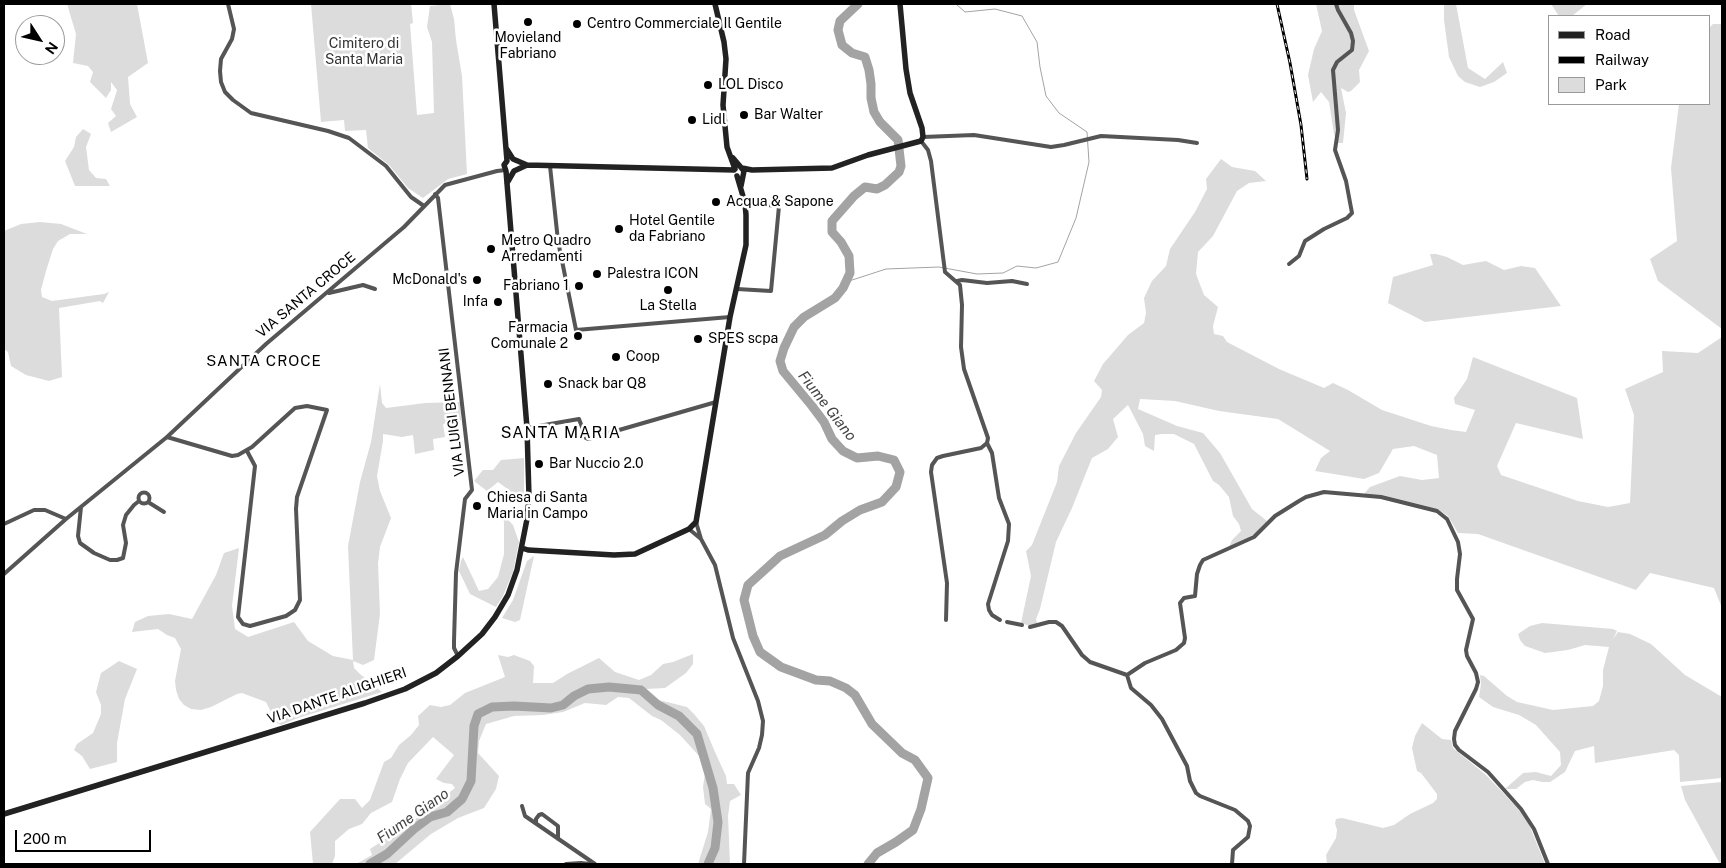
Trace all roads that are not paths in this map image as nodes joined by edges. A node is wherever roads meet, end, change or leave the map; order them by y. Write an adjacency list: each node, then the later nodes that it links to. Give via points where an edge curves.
1 (228, 4): 18 (street, via 234,29 221,59 221,82 225,92 252,113 349,138 386,166 411,197)
2 (494, 4): 9 (main road, VIA DANTE ALIGHIERI)
3 (714, 4): 8 (main road, via 726,59 723,104)
4 (900, 4): 6 (main road, via 910,92 922,128)
5 (1336, 4): 19 (street, via 1353,41 1352,50 1336,62 1333,70 1338,130 1335,150 1346,181 1352,213 1305,241 1299,256)
6 (922, 139): 7 (street, via 974,135 1051,147 1096,136); 14 (main road, via 832,168); 20 (street, via 932,162 945,272)
7 (1197, 143)
8 (729, 154): 13 (main road, via 728,165); 14 (main road)
9 (509, 164): 10 (main road); 12 (main road); 12 (main road, VIA DANTE ALIGHIERI, via 517,165); 15 (main road, VIA DANTE ALIGHIERI); 16 (street, VIA SANTA CROCE, via 497,171 451,182)
10 (527, 165): 11 (main road); 12 (main road)
11 (550, 166): 13 (main road); 25 (street, via 558,241 576,330)
12 (515, 170): 15 (main road)
13 (720, 171): 14 (main road)
14 (739, 171): 17 (main road)
15 (507, 183): 27 (main road, VIA DANTE ALIGHIERI)
16 (435, 194): 18 (street, VIA SANTA CROCE); 49 (street, VIA LUIGI BENNANI, via 472,490 465,499 456,573 454,648)
17 (745, 203): 23 (main road, via 746,245); 23 (street, via 779,206 771,291)
18 (424, 206): 24 (street, VIA SANTA CROCE)
19 (1289, 264)
20 (957, 282): 21 (street, via 1012,281); 31 (street, via 961,298 962,357)
21 (1027, 284)
22 (375, 289): 24 (street, via 362,285)
23 (736, 289): 25 (main road)
24 (326, 293): 28 (street, VIA SANTA CROCE)
25 (730, 317): 26 (main road)
26 (716, 402): 27 (street, via 588,439 579,419); 38 (main road)
27 (527, 428): 42 (main road, VIA DANTE ALIGHIERI, via 529,497)
28 (173, 431): 29 (street, VIA SANTA CROCE); 30 (street)
29 (167, 437): 30 (street); 35 (street, VIA SANTA CROCE)
30 (175, 439): 32 (street, via 232,456)
31 (987, 443): 44 (street, via 981,448 937,458 932,466 947,584); 45 (street, via 992,453 999,498 1009,524 1008,541 988,604 992,615)
32 (247, 451): 32 (street, via 295,408 307,406 327,410 297,497 300,600 286,616 250,626 243,624 238,616 255,466)
33 (139, 501): 34 (street); 34 (street, via 143,493 149,496); 35 (street, via 126,515 124,553 117,560 94,553 80,543)
34 (148, 502): 36 (street)
35 (81, 507): 37 (street, VIA SANTA CROCE)
36 (164, 512)
37 (66, 519): 39 (street, via 45,510 34,510); 43 (street, VIA SANTA CROCE)
38 (696, 522): 40 (main road); 41 (street)
39 (4, 524)
40 (690, 529): 41 (street); 42 (main road, via 635,554)
41 (701, 539): 58 (street, via 715,565 733,638 758,701 762,721 759,748 748,773)
42 (522, 548): 49 (main road, VIA DANTE ALIGHIERI, via 508,595 495,617)
43 (4, 574)
44 (946, 620)
45 (1000, 620)
46 (1007, 622): 47 (street)
47 (1022, 626)
48 (1030, 627): 50 (street, via 1056,622 1090,662)
49 (458, 656): 52 (main road, VIA DANTE ALIGHIERI, via 413,685 365,703)
50 (1127, 675): 59 (street, via 1131,688 1162,719 1187,766 1196,793 1236,810 1248,821 1250,832 1233,850); 60 (street, via 1184,643 1180,603 1184,598 1195,596 1197,574 1204,560 1254,537 1276,516 1299,501 1324,492 1381,497 1437,511 1447,519 1458,542 1457,590 1473,619 1466,650 1478,682 1456,731 1455,745 1488,772 1521,810 1534,829)
51 (522, 806): 53 (street, via 525,816)
52 (4, 814)
53 (536, 823): 54 (street); 54 (street, via 542,814 558,826)
54 (558, 839): 57 (street)
55 (566, 864): 56 (street)
56 (590, 864)
57 (595, 864)
58 (744, 864)
59 (1232, 864)
60 (1548, 864)

